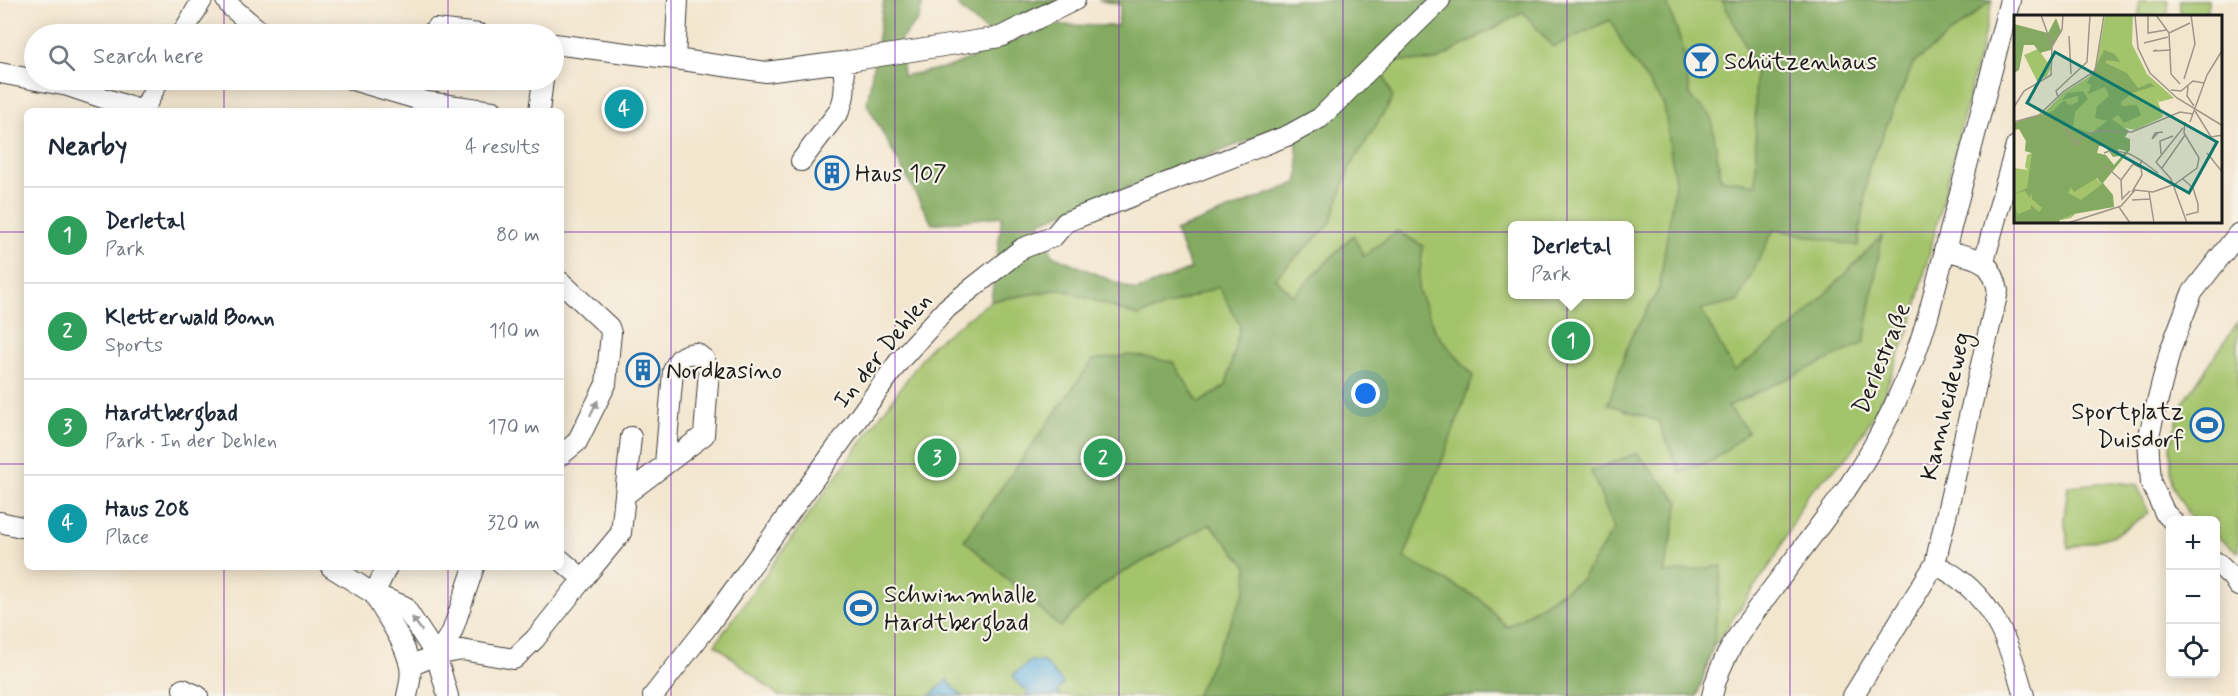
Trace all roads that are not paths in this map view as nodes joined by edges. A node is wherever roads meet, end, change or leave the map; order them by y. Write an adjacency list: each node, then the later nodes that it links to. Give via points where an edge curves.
1 (202, 0): 7 (street)
2 (226, 0): 8 (street)
3 (678, 0): 10 (street)
4 (1075, 0): 11 (street, via 1000,36)
5 (1440, 0): 51 (street, In der Dehlen, via 1320,118 1288,135 1066,222 1053,237 1023,248 947,308 900,360)
6 (2010, 0): 26 (street, Derlestraße)
7 (188, 24)
8 (251, 24)
9 (564, 45): 10 (street)
10 (675, 59): 11 (street, via 766,72)
11 (842, 62): 24 (street, via 843,102)
12 (0, 73): 13 (street)
13 (24, 78)
14 (80, 90): 19 (street)
15 (154, 90): 20 (street)
16 (381, 90): 18 (street)
17 (542, 90): 22 (street)
18 (427, 106): 21 (street)
19 (134, 108)
20 (145, 108)
21 (453, 108)
22 (539, 108)
23 (2014, 153): 27 (street)
24 (801, 161)
25 (2238, 234): 33 (street, via 2192,293 2170,351 2148,439 2151,483)
26 (1944, 250): 27 (street); 52 (street, Derlestraße, via 1918,347 1890,414 1846,488 1738,635)
27 (1984, 261): 37 (street, Kannheideweg, via 1995,276 1998,291)
28 (564, 285): 30 (street, one-way to 28, via 577,442 606,384 611,333)
29 (631, 436): 32 (street)
30 (564, 453)
31 (665, 464): 31 (street, via 704,435 709,370 696,353 678,358 673,371); 32 (street)
32 (625, 495): 42 (street, via 621,533)
33 (2168, 516)
34 (0, 522): 35 (street)
35 (24, 526)
36 (564, 563): 42 (street)
37 (1935, 564): 53 (street, Kannheideweg); 54 (street, via 1959,578 1984,602 2011,652)
38 (2220, 566): 43 (street)
39 (336, 570): 44 (street)
40 (386, 570): 44 (street)
41 (473, 570): 45 (street)
42 (583, 579): 45 (street, via 514,659 462,650)
43 (2238, 586)
44 (374, 594): 45 (street, one-way to 44, via 404,606); 46 (street, via 401,639)
45 (439, 664): 46 (street); 49 (street); 50 (street)
46 (410, 671): 47 (street); 48 (street, via 416,680)
47 (408, 696)
48 (416, 696)
49 (440, 696)
50 (448, 696)
51 (653, 696)
52 (1712, 696)
53 (1853, 696)
54 (2024, 696)

